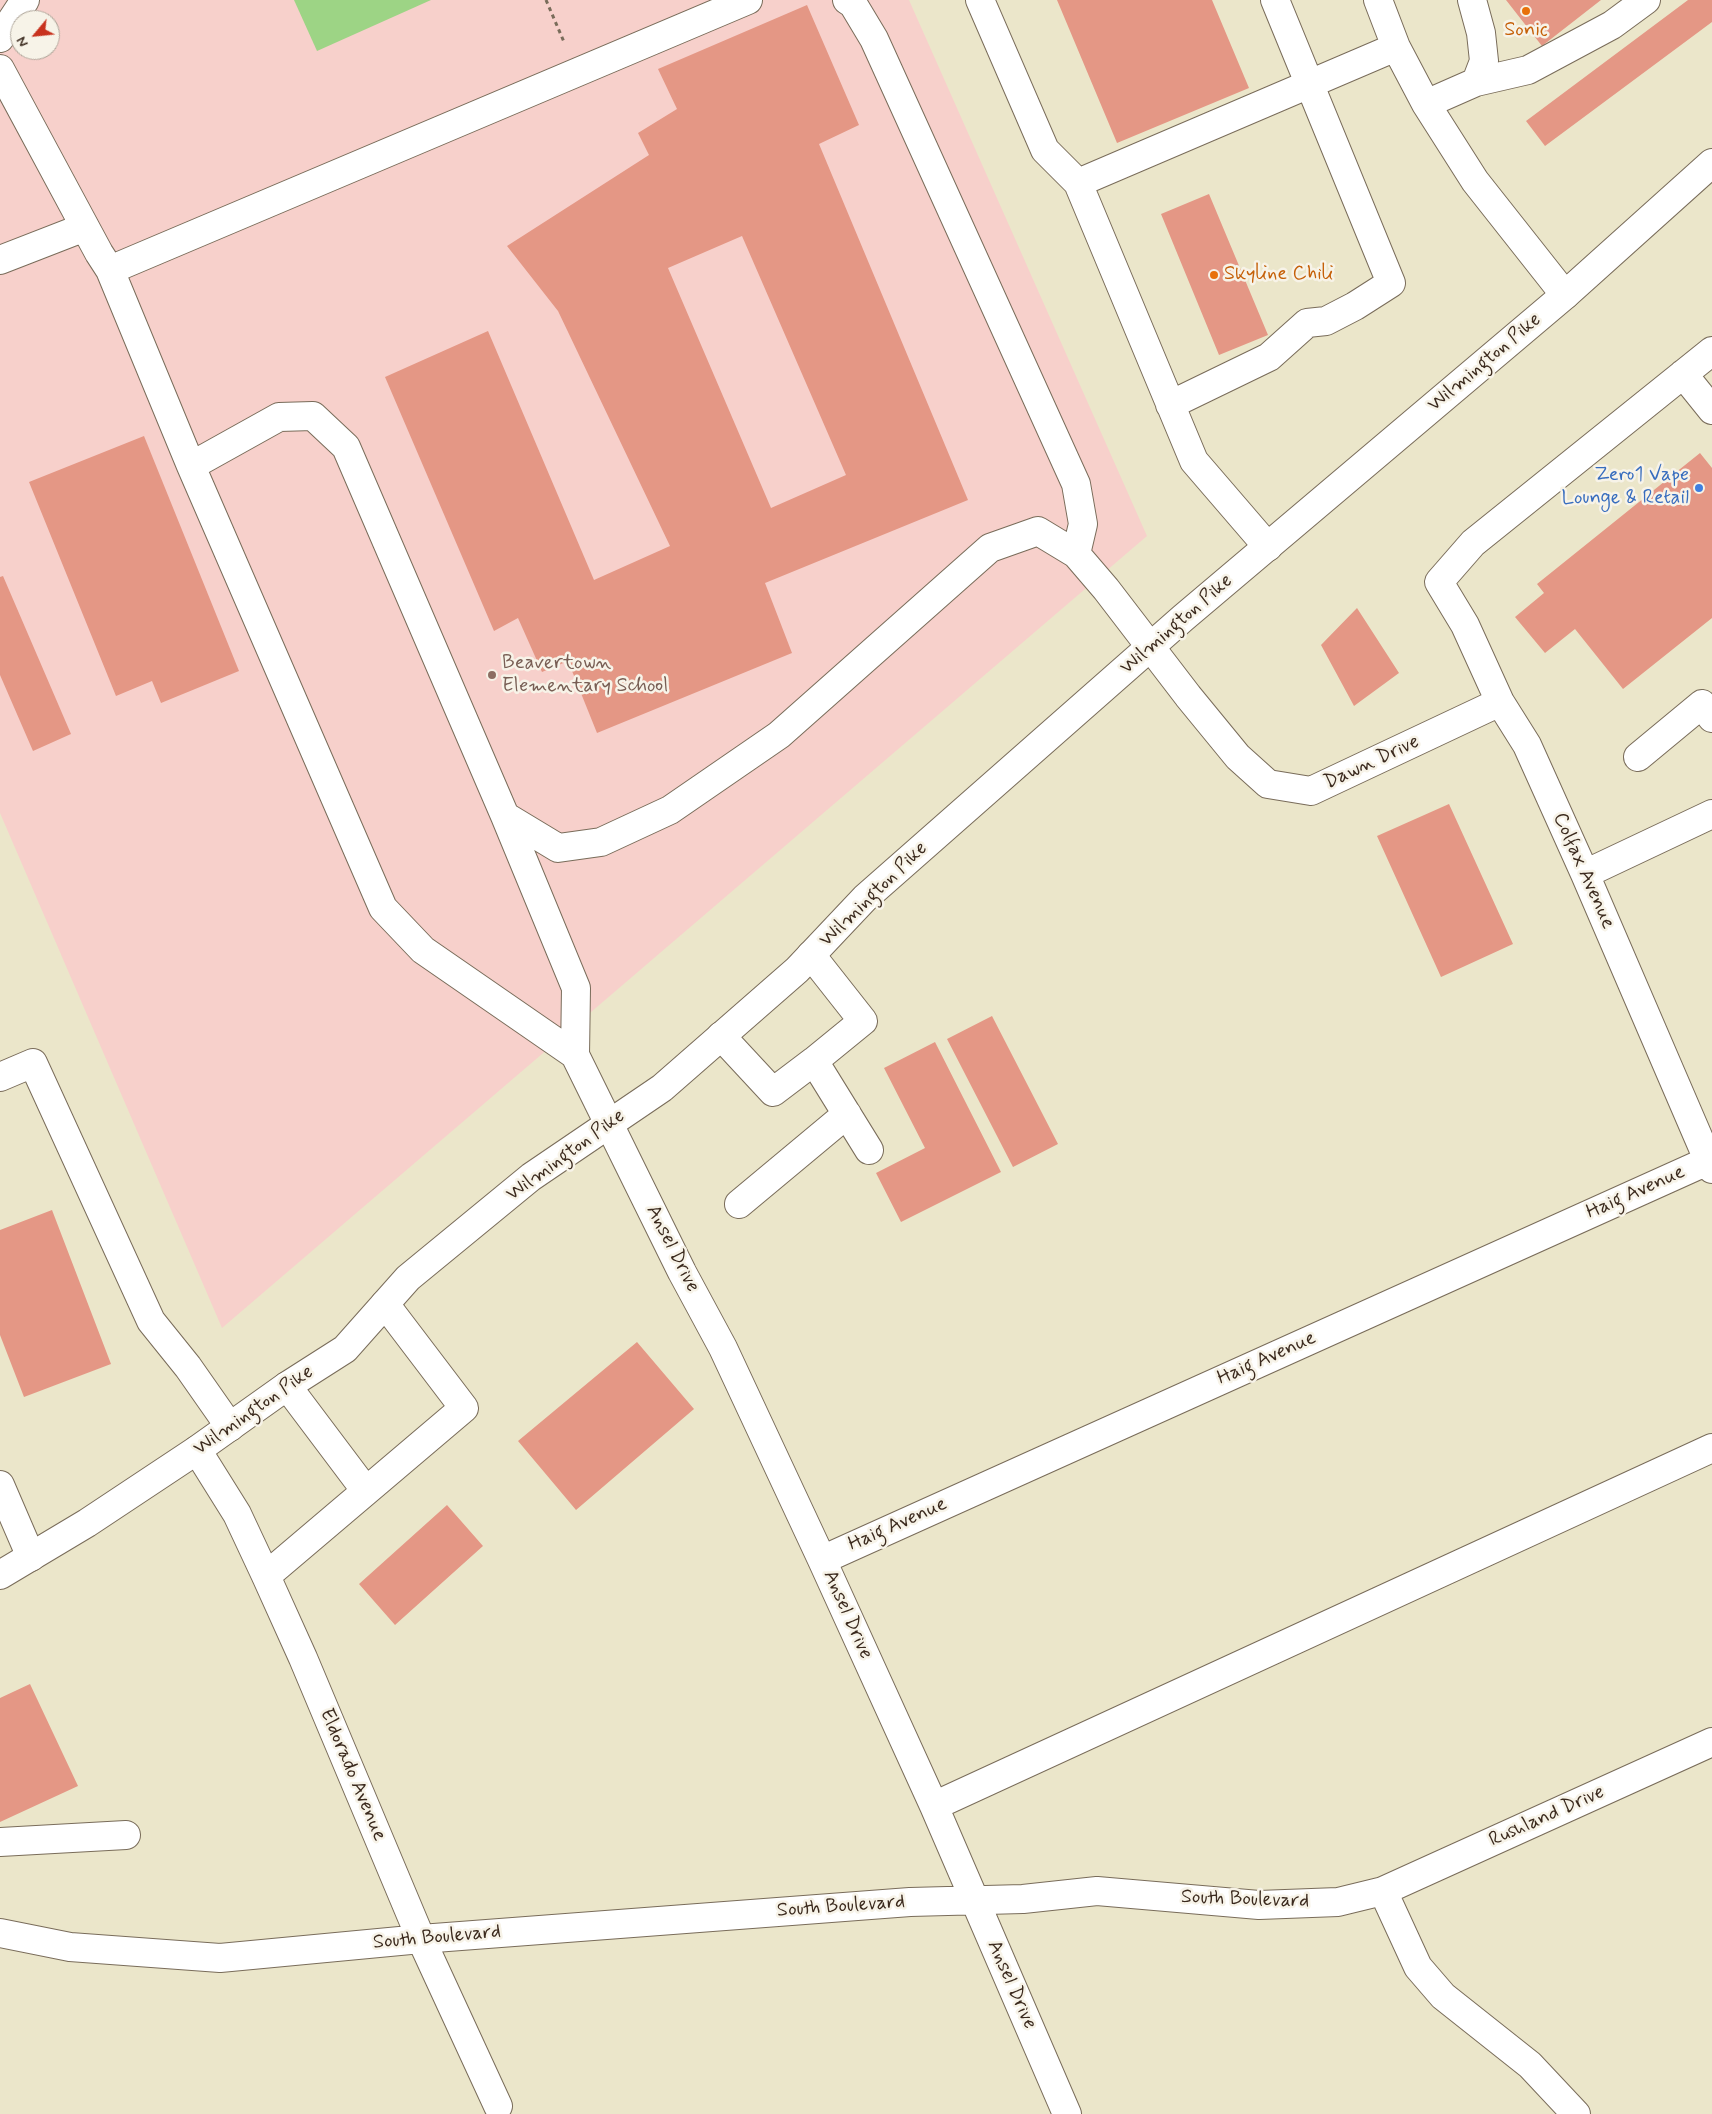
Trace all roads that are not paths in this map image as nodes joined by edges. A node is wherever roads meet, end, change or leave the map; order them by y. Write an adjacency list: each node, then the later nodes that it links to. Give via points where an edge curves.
1 (25, 0): 9 (street)
2 (748, 0): 19 (street)
3 (847, 0): 27 (street, via 874,39 1076,484 1083,524)
4 (980, 0): 16 (street, via 1045,150)
5 (1275, 0): 13 (street)
6 (1378, 0): 10 (street)
7 (1472, 0): 12 (street, via 1484,61)
8 (1646, 0): 12 (street, via 1612,25 1528,70)
9 (0, 38)
10 (1396, 47): 13 (street); 14 (street)
11 (0, 69): 17 (street)
12 (1476, 82): 14 (street)
13 (1309, 84): 16 (street); 23 (street, via 1391,283 1326,321 1307,323 1269,358)
14 (1426, 104): 20 (street, via 1475,181)
15 (1712, 163): 20 (street, Wilmington Pike)
16 (1078, 183): 23 (street)
17 (85, 227): 18 (street); 19 (street)
18 (0, 260)
19 (110, 270): 25 (street)
20 (1565, 295): 26 (street, Wilmington Pike)
21 (1712, 351): 22 (street)
22 (1683, 374): 24 (street); 29 (street, Colfax Avenue, via 1473,543 1439,582 1465,625)
23 (1170, 405): 26 (street, via 1194,461)
24 (1712, 410)
25 (191, 466): 33 (street, via 280,416 314,416 346,447); 37 (street, via 383,908 423,950)
26 (1268, 548): 28 (street, Wilmington Pike)
27 (1076, 554): 28 (street, Dawn Drive); 33 (street, Dawn Drive, via 1038,531 990,548 779,735 670,810 601,842 558,848)
28 (1150, 647): 29 (street, Dawn Drive, via 1238,757 1260,777 1268,784 1311,791); 35 (street, Wilmington Pike, via 866,898)
29 (1500, 702): 34 (street, Colfax Avenue, via 1527,745)
30 (1709, 706): 31 (street)
31 (1638, 757)
32 (1712, 814): 34 (street)
33 (505, 816): 37 (street, via 576,988)
34 (1585, 874): 43 (street, Colfax Avenue)
35 (812, 955): 36 (street, Wilmington Pike); 38 (street, via 863,1021)
36 (721, 1036): 38 (street, via 773,1092); 41 (street, Wilmington Pike, via 662,1088)
37 (575, 1055): 41 (street, Ansel Drive)
38 (814, 1061): 40 (street)
39 (0, 1077): 47 (street, via 33,1063 151,1321)
40 (847, 1114): 42 (street); 44 (street)
41 (609, 1124): 45 (street, Wilmington Pike, via 531,1177 408,1278); 53 (street, Ansel Drive, via 723,1348)
42 (869, 1150)
43 (1711, 1163): 53 (street, Haig Avenue)
44 (739, 1204)
45 (385, 1304): 46 (street, Wilmington Pike, via 345,1349); 51 (street, via 464,1408)
46 (287, 1386): 47 (street, Wilmington Pike); 51 (street)
47 (230, 1427): 49 (street, Wilmington Pike)
48 (1712, 1448): 57 (street)
49 (197, 1450): 52 (street, Wilmington Pike); 55 (street, Eldorado Avenue, via 237,1514)
50 (0, 1486): 52 (street)
51 (366, 1491): 55 (street)
52 (31, 1558): 54 (street, Wilmington Pike)
53 (822, 1560): 57 (street, Ansel Drive)
54 (0, 1575)
55 (266, 1576): 63 (street, Eldorado Avenue)
56 (1712, 1742): 60 (street, Rushland Drive)
57 (934, 1806): 61 (street, Ansel Drive)
58 (126, 1834): 59 (street)
59 (0, 1842)
60 (1383, 1891): 61 (street, South Boulevard, via 1338,1902 1259,1905 1097,1891 1023,1899); 66 (street, via 1418,1967 1443,1996 1530,2065)
61 (973, 1899): 63 (street, South Boulevard); 65 (street, Ansel Drive)
62 (0, 1933): 63 (street, South Boulevard, via 70,1946 220,1958)
63 (421, 1939): 64 (street, Eldorado Avenue)
64 (498, 2106)
65 (1067, 2114)
66 (1576, 2114)

